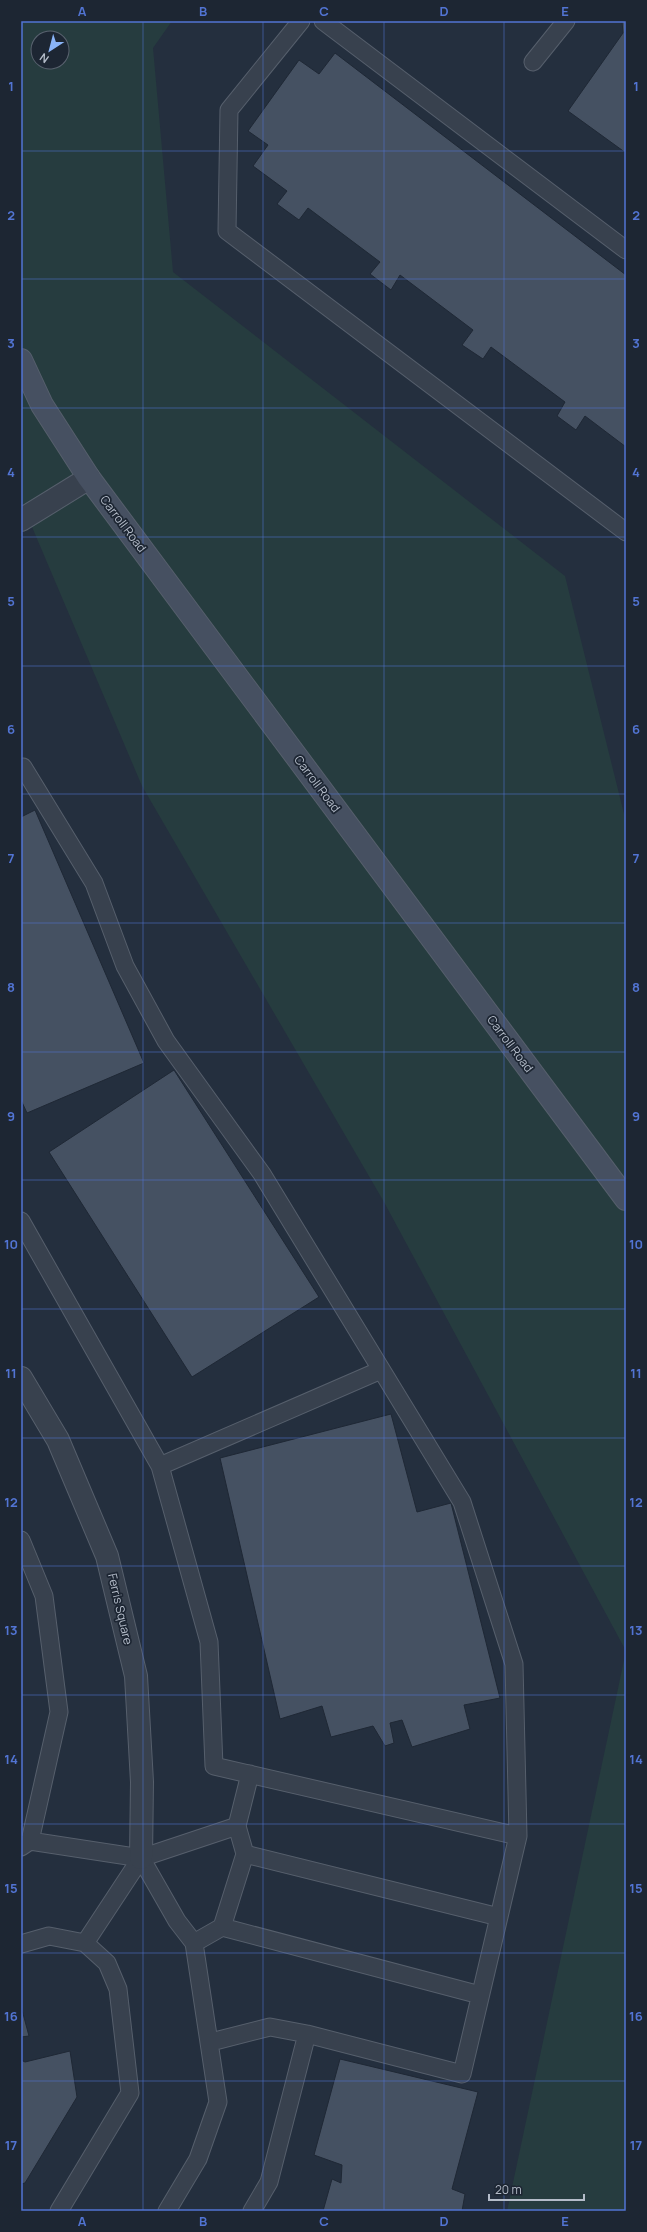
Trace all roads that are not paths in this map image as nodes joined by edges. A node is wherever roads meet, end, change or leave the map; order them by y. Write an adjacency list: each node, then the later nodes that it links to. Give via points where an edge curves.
1 (301, 21): 9 (lane, via 229,110 227,231)
2 (323, 21): 5 (lane)
3 (566, 21): 4 (lane)
4 (533, 62)
5 (626, 250)
6 (21, 360): 7 (main road, Carroll Road, via 42,405)
7 (89, 478): 8 (street); 11 (main road, Carroll Road)
8 (21, 520)
9 (626, 532)
10 (21, 768): 13 (lane, via 23,767 94,883 125,966 166,1041 262,1174)
11 (626, 1199)
12 (21, 1221): 15 (lane)
13 (381, 1370): 15 (lane); 19 (lane, via 462,1502 514,1664)
14 (21, 1378): 22 (street, Ferris Square, via 58,1440 107,1556 136,1676 142,1782)
15 (160, 1466): 17 (lane, via 209,1642 214,1766)
16 (21, 1540): 20 (lane, via 44,1596 59,1712)
17 (250, 1774): 18 (lane); 19 (lane)
18 (237, 1826): 21 (lane); 22 (lane)
19 (518, 1836): 23 (lane)
20 (26, 1844): 22 (lane)
21 (245, 1854): 23 (lane); 24 (lane)
22 (141, 1858): 25 (lane); 26 (lane, via 177,1921)
23 (499, 1917): 28 (lane)
24 (222, 1927): 26 (lane); 28 (lane)
25 (85, 1943): 27 (lane, via 49,1936); 31 (lane, via 107,1963 118,1989 130,2094)
26 (194, 1943): 30 (lane)
27 (21, 1944)
28 (480, 1995): 29 (lane, via 462,2074)
29 (307, 2034): 30 (lane, via 270,2027); 33 (lane, via 269,2182)
30 (211, 2042): 32 (lane, via 218,2102 198,2159)
31 (59, 2211)
32 (167, 2211)
33 (252, 2211)

